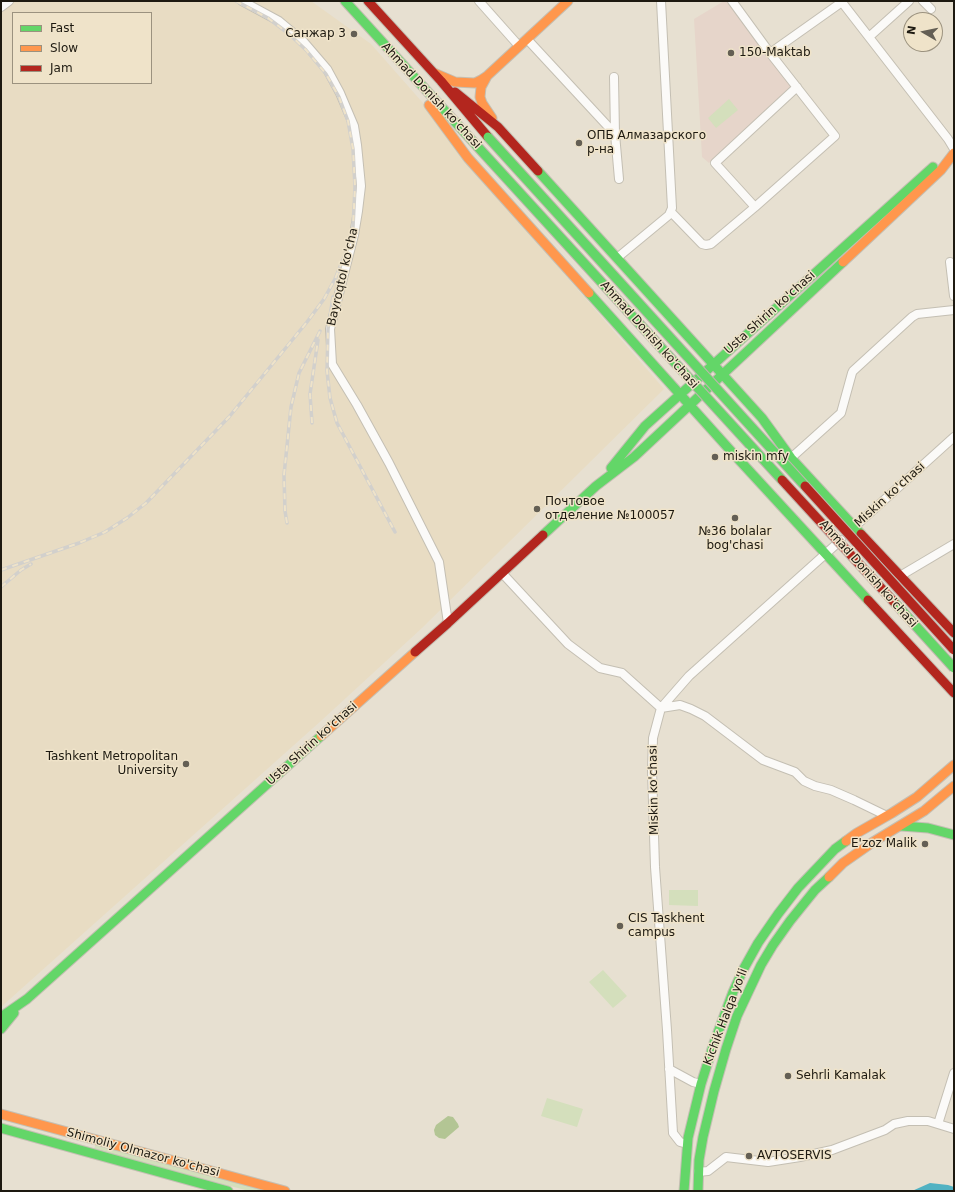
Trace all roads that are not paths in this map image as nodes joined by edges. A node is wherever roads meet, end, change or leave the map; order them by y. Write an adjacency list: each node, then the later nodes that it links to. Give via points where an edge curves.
1 (8, 1): 12 (street)
2 (242, 1): 51 (street, Bayroqtol ko'cha, via 279,21 303,41 327,69 354,126 360,192 354,235 330,329 332,364 390,463 439,562)
3 (345, 1): 16 (main road, Ahmad Donish ko'chasi)
4 (368, 1): 19 (main road, Ahmad Donish ko'chasi)
5 (479, 1): 17 (street)
6 (568, 1): 15 (main road)
7 (661, 1): 30 (street)
8 (732, 1): 18 (street)
9 (909, 1): 14 (street)
10 (923, 1): 13 (street)
11 (842, 2): 14 (street); 18 (street)
12 (1, 7)
13 (931, 10)
14 (869, 37): 26 (street)
15 (527, 39): 17 (main road); 25 (street)
16 (382, 43): 37 (main road, Ahmad Donish ko'chasi, via 468,158); 54 (main road, Ahmad Donish ko'chasi, bridge)
17 (519, 46): 20 (main road)
18 (770, 53): 23 (street)
19 (434, 73): 20 (main road, via 462,83 475,83); 22 (main road, Ahmad Donish ko'chasi)
20 (487, 76): 24 (main road, via 481,87 480,97)
21 (614, 77): 25 (street)
22 (441, 81): 24 (main road, Ahmad Donish ko'chasi); 53 (main road, Ahmad Donish ko'chasi, bridge)
23 (797, 87): 29 (street, via 835,136); 29 (street, via 715,162)
24 (498, 127): 31 (main road, Ahmad Donish ko'chasi)
25 (615, 134): 28 (street)
26 (954, 149)
27 (954, 153): 36 (main road, Usta Shirin ko'chasi, via 936,164); 38 (main road, Usta Shirin ko'chasi, via 941,170)
28 (619, 179)
29 (755, 207): 30 (street, via 711,244 706,245 699,242)
30 (671, 212): 31 (street)
31 (617, 258): 35 (main road, Ahmad Donish ko'chasi)
32 (950, 262): 33 (street)
33 (954, 296)
34 (954, 310): 44 (street, via 917,314 912,317 853,371 841,413)
35 (690, 339): 36 (main road, Ahmad Donish ko'chasi); 37 (main road, via 686,351 679,360)
36 (713, 364): 38 (main road, Ahmad Donish ko'chasi); 39 (main road, Usta Shirin ko'chasi)
37 (658, 369): 39 (main road, Ahmad Donish ko'chasi)
38 (722, 374): 40 (main road, Usta Shirin ko'chasi); 41 (main road, Ahmad Donish ko'chasi)
39 (681, 394): 40 (main road, Ahmad Donish ko'chasi); 45 (main road, Usta Shirin ko'chasi, via 646,426)
40 (690, 404): 43 (main road, Ahmad Donish ko'chasi); 45 (main road, Usta Shirin ko'chasi, via 634,457)
41 (762, 418): 43 (main road, via 750,440 740,448); 44 (main road, Ahmad Donish ko'chasi)
42 (954, 437): 46 (street, Miskin ko'chasi)
43 (730, 450): 48 (main road, Ahmad Donish ko'chasi)
44 (791, 458): 46 (main road, Ahmad Donish ko'chasi)
45 (596, 486): 49 (main road, Usta Shirin ko'chasi)
46 (855, 527): 48 (street, Miskin ko'chasi); 50 (main road, Ahmad Donish ko'chasi)
47 (954, 544): 50 (street)
48 (826, 553): 55 (main road, Ahmad Donish ko'chasi); 56 (street, Miskin ko'chasi, via 689,676)
49 (502, 573): 51 (main road, Usta Shirin ko'chasi); 56 (street, via 568,644 600,668 622,673)
50 (900, 576): 52 (main road, Ahmad Donish ko'chasi)
51 (448, 623): 62 (main road, Usta Shirin ko'chasi)
52 (954, 633)
53 (954, 650)
54 (954, 668)
55 (954, 693)
56 (661, 708): 59 (street, via 680,705 691,709 763,760 795,772 804,781 815,786 831,790); 65 (street, Miskin ko'chasi, via 653,738 652,770 655,866)
57 (954, 766): 59 (main road, Kichik Halqa yo'li, via 917,797)
58 (954, 786): 60 (main road, Kichik Halqa yo'li)
59 (890, 815): 60 (main road); 67 (main road, Kichik Halqa yo'li, via 846,840 830,854 798,888 764,933 733,992)
60 (901, 826): 61 (main road, via 928,828); 75 (main road, Kichik Halqa yo'li, via 859,851 815,890 764,960 741,1006 724,1056 705,1126)
61 (954, 835)
62 (27, 999): 63 (main road, Usta Shirin ko'chasi); 64 (main road, Usta Shirin ko'chasi)
63 (1, 1017)
64 (1, 1029)
65 (669, 1070): 67 (street); 73 (street, Miskin ko'chasi, via 673,1133 680,1142)
66 (954, 1073): 69 (street)
67 (701, 1084): 73 (main road, Kichik Halqa yo'li)
68 (1, 1114): 72 (main road, Shimoliy Olmazor ko'chasi)
69 (938, 1124): 71 (street); 75 (street, via 928,1121 894,1124 885,1130 832,1150 768,1162 726,1157 708,1171)
70 (1, 1128): 74 (main road, Shimoliy Olmazor ko'chasi)
71 (954, 1129)
72 (89, 1138): 74 (main road); 77 (main road, Shimoliy Olmazor ko'chasi)
73 (688, 1144): 78 (main road, Kichik Halqa yo'li)
74 (86, 1151): 76 (main road, Shimoliy Olmazor ko'chasi)
75 (698, 1172): 79 (main road, Kichik Halqa yo'li)
76 (228, 1191)
77 (285, 1191)
78 (684, 1191)
79 (698, 1191)

